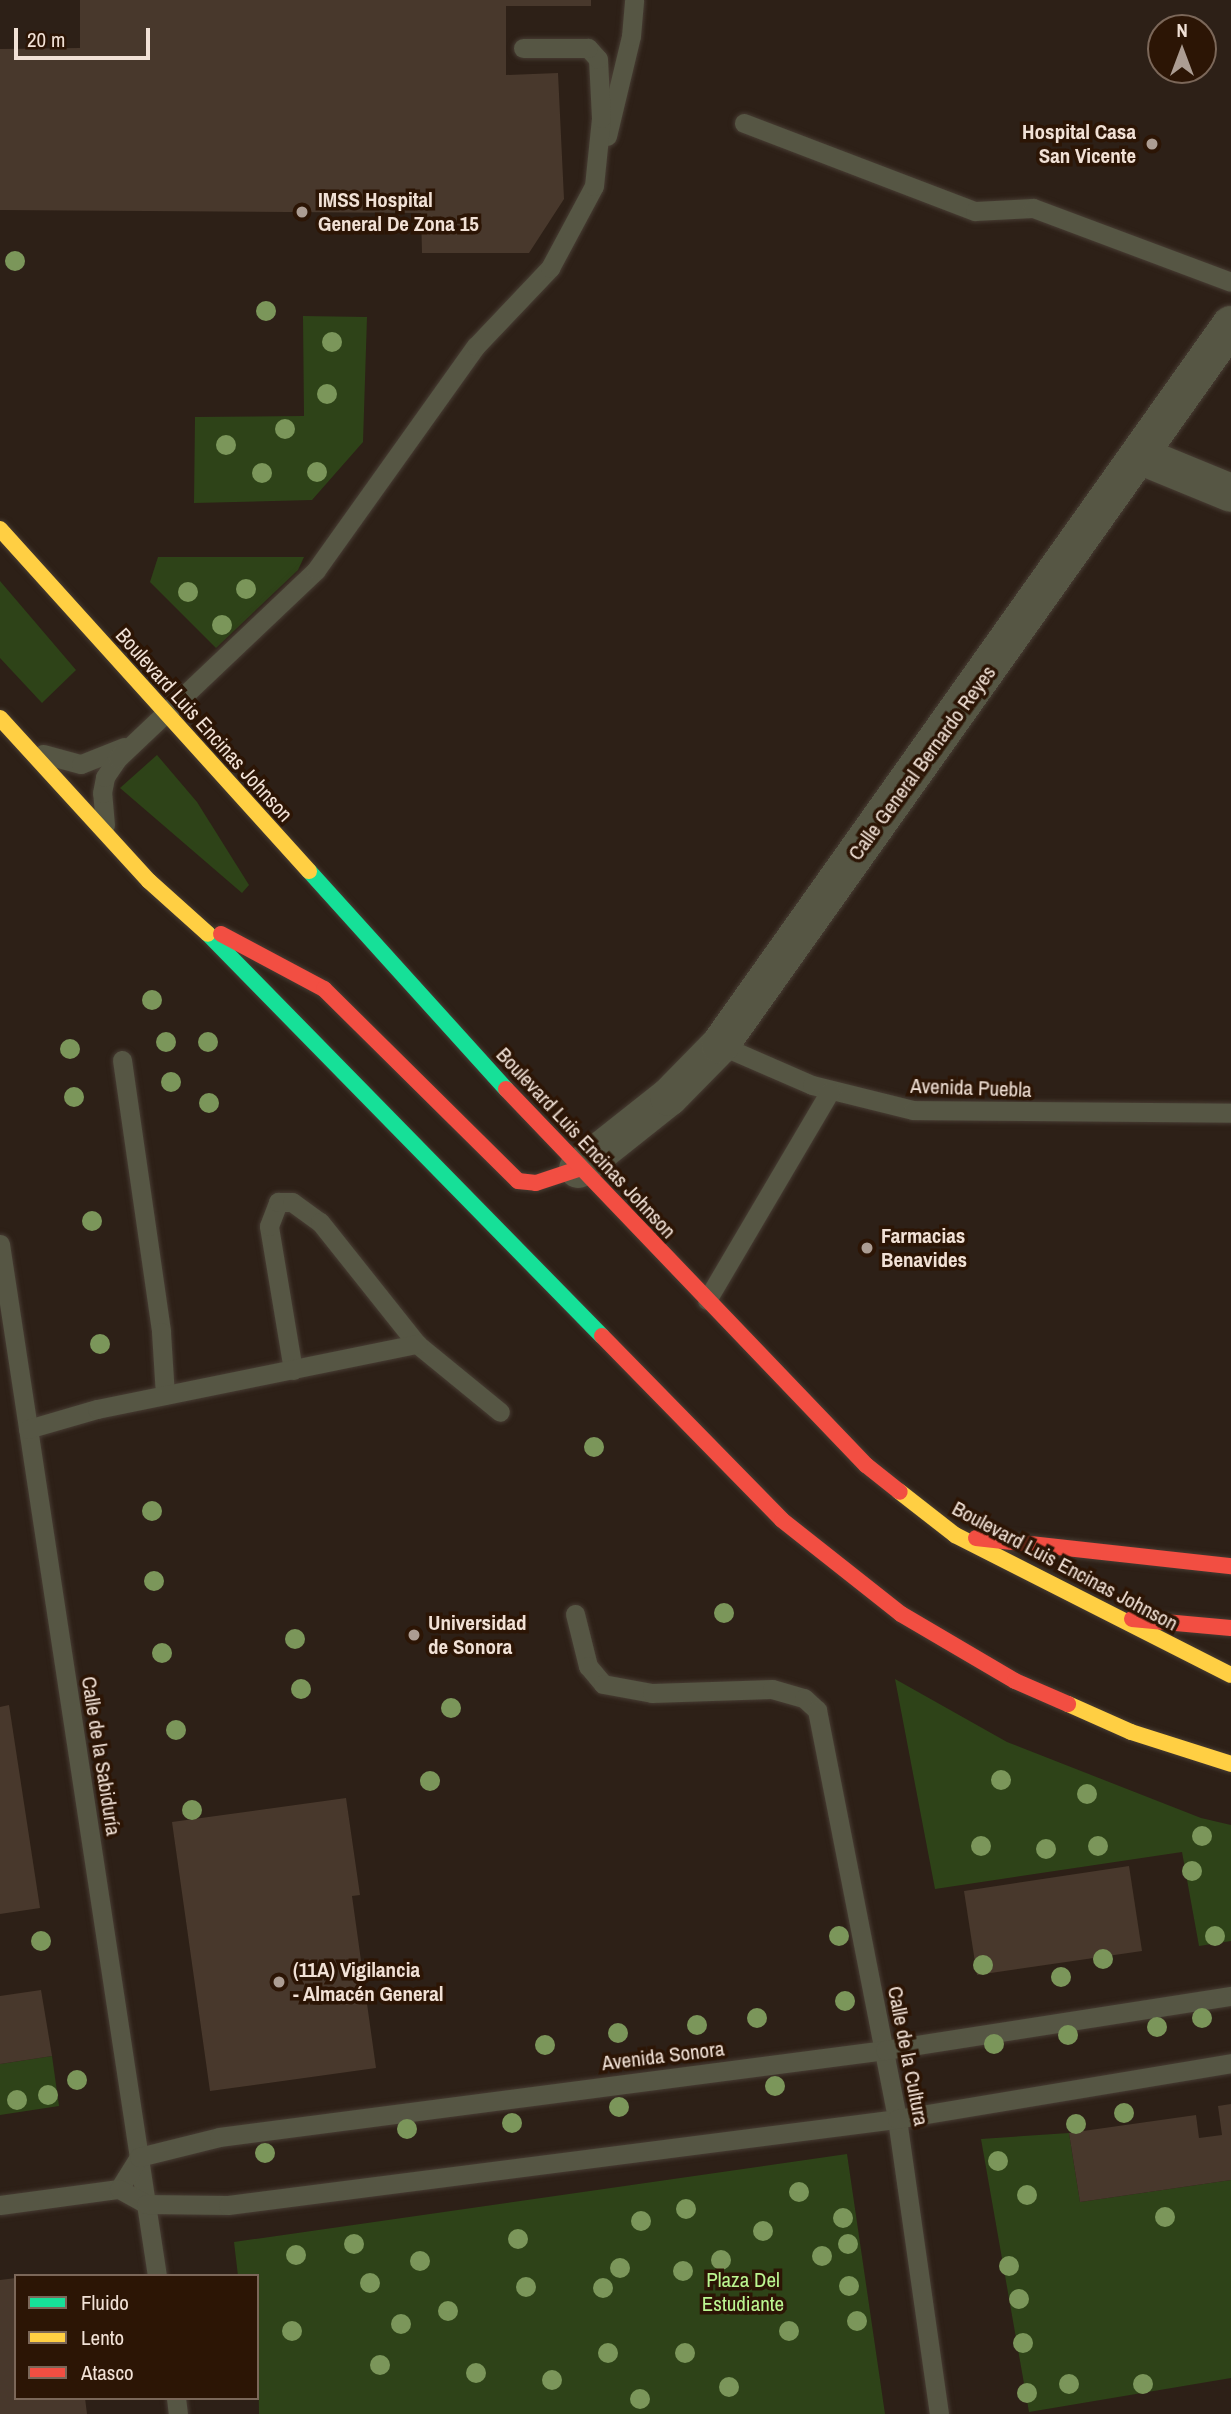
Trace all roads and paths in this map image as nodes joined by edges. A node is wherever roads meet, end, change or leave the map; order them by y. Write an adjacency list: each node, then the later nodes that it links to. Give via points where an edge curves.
1 (634, 0): 4 (lane, via 632,36)
2 (523, 48): 4 (lane, via 588,48 597,59 601,118)
3 (744, 122): 5 (lane, via 975,211 1033,208)
4 (593, 186): 10 (lane, via 550,268 475,346 316,570)
5 (1231, 282)
6 (1231, 325): 7 (street, Calle General Bernardo Reyes)
7 (1141, 456): 8 (street); 15 (street, Calle General Bernardo Reyes)
8 (1231, 493)
9 (0, 529): 10 (main road, Boulevard Luis Encinas Johnson)
10 (165, 715): 12 (lane, via 122,748 81,764 58,761); 13 (lane, via 105,777 102,793); 19 (main road, Boulevard Luis Encinas Johnson)
11 (0, 718): 12 (main road)
12 (26, 747): 13 (main road)
13 (107, 835): 14 (main road)
14 (197, 923): 19 (main road, via 324,989 517,1181 544,1182); 33 (main road, via 782,1520 901,1614 1015,1681 1131,1732)
15 (720, 1045): 17 (lane, Avenida Puebla); 19 (street, Calle General Bernardo Reyes, via 669,1097)
16 (122, 1060): 24 (lane, via 161,1332)
17 (830, 1091): 18 (lane, Avenida Puebla, via 913,1110); 21 (lane)
18 (1231, 1113)
19 (578, 1169): 21 (main road, Boulevard Luis Encinas Johnson)
20 (0, 1244): 26 (lane, Calle de la Sabiduría)
21 (708, 1300): 27 (main road, Boulevard Luis Encinas Johnson, via 866,1465)
22 (417, 1344): 23 (lane); 23 (lane, via 320,1222 292,1202 278,1202 269,1227); 25 (lane)
23 (293, 1370): 24 (lane)
24 (165, 1395): 26 (lane)
25 (500, 1412)
26 (28, 1429): 38 (lane, Calle de la Sabiduría)
27 (955, 1535): 28 (main road); 30 (main road, Boulevard Luis Encinas Johnson)
28 (1231, 1566)
29 (575, 1614): 35 (lane, Calle de la Cultura, via 587,1666 603,1684 652,1693 772,1689 804,1698 817,1710)
30 (1111, 1617): 31 (main road); 32 (main road, Boulevard Luis Encinas Johnson)
31 (1231, 1628)
32 (1231, 1675)
33 (1231, 1764)
34 (1231, 1996): 35 (lane, Avenida Sonora)
35 (885, 2050): 37 (lane, Calle de la Cultura); 38 (lane, Avenida Sonora, via 258,2131)
36 (1231, 2063): 37 (lane)
37 (897, 2119): 40 (lane, via 228,2205); 43 (lane, Calle de la Cultura)
38 (139, 2157): 39 (lane); 40 (lane, Calle de la Sabiduría)
39 (119, 2189): 40 (lane); 41 (lane)
40 (146, 2204): 42 (lane, Calle de la Sabiduría)
41 (0, 2205)
42 (157, 2274)
43 (939, 2414)

